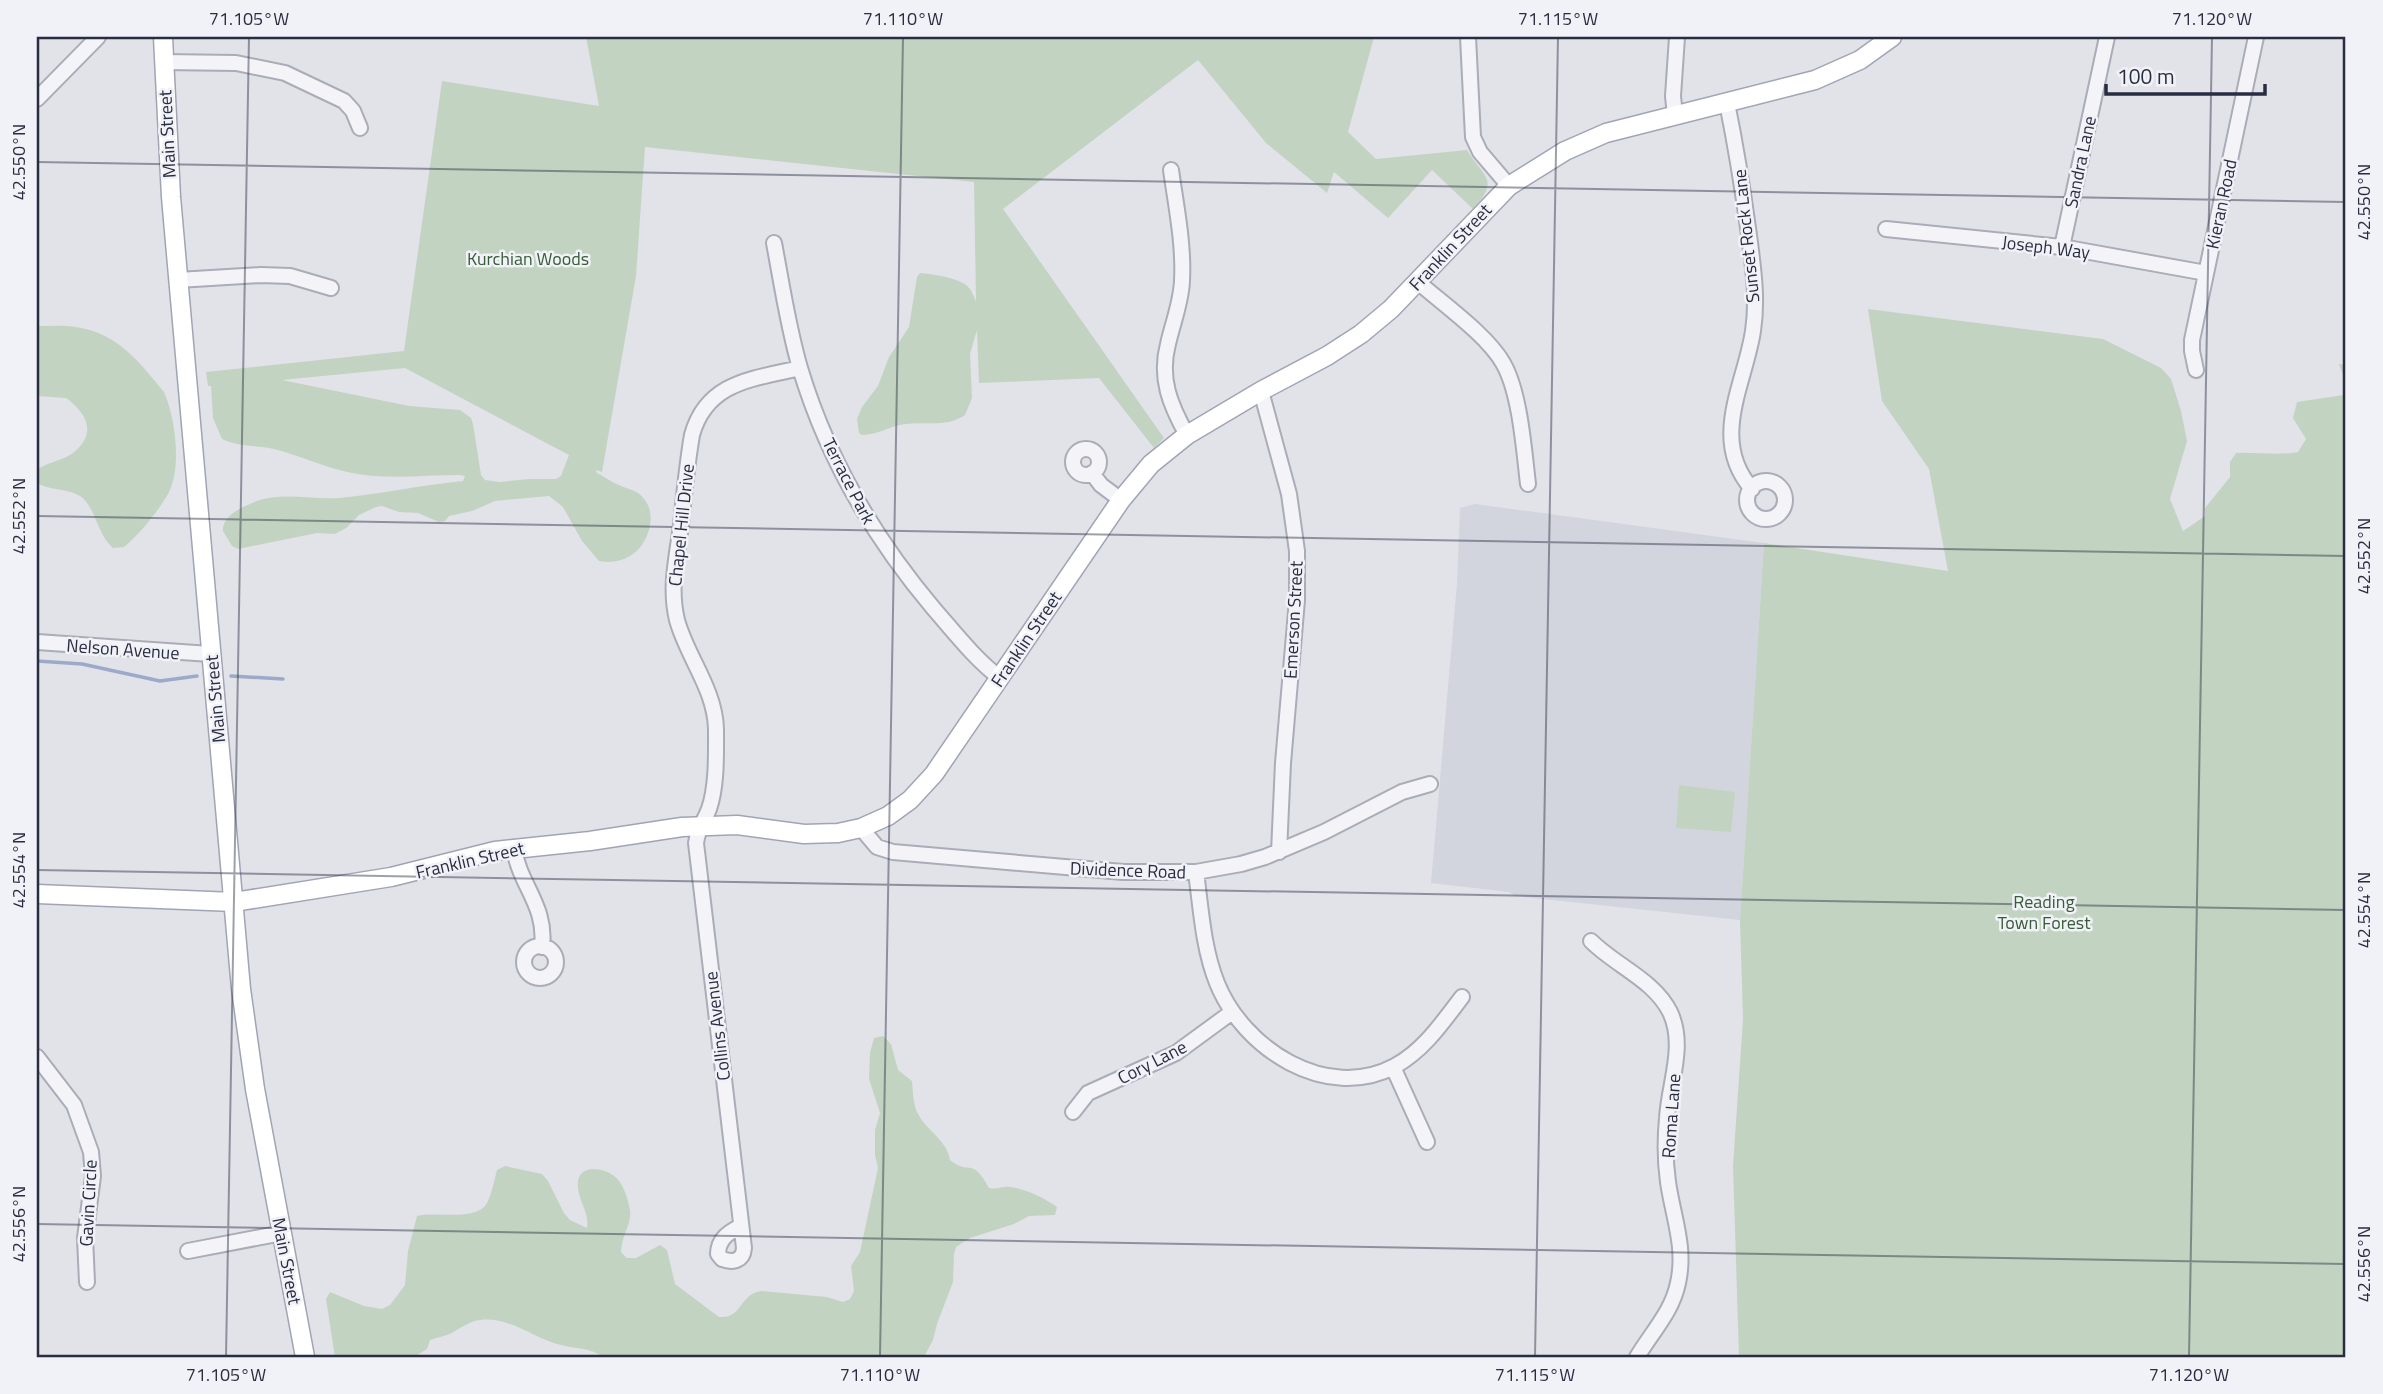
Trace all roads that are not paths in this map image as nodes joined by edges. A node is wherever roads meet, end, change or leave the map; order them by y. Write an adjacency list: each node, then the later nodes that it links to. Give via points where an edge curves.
1 (98, 37): 9 (street)
2 (163, 37): 8 (main road, Main Street)
3 (1468, 37): 14 (street, via 1474,137 1480,152)
4 (1677, 37): 11 (street)
5 (1892, 37): 10 (main road, Franklin Street, via 1832,74)
6 (2107, 37): 17 (street, Sandra Lane)
7 (2256, 37): 18 (street, Kieran Road)
8 (163, 62): 12 (street, via 236,63 285,73 344,101); 19 (main road, Main Street)
9 (38, 96)
10 (1727, 103): 11 (main road, Franklin Street); 28 (street, Sunset Rock Lane, via 1755,288 1751,341 1733,403 1731,435 1737,463)
11 (1675, 116): 14 (main road, Franklin Street, via 1578,144)
12 (360, 128)
13 (1171, 170): 25 (street, via 1182,279 1164,377 1169,401)
14 (1509, 186): 20 (main road, Franklin Street)
15 (1886, 229): 17 (street, Joseph Way)
16 (774, 243): 22 (street, Terrace Park)
17 (2062, 247): 18 (street, Joseph Way)
18 (2206, 273): 23 (street, Kieran Road, via 2192,344)
19 (178, 280): 21 (street, via 290,276); 31 (main road, Main Street)
20 (1418, 282): 24 (main road, Franklin Street, via 1354,340); 27 (street, via 1502,361 1513,390)
21 (331, 288)
22 (800, 368): 32 (street, Terrace Park, via 842,472 881,541 951,629); 34 (street, Chapel Hill Drive, via 726,388 704,408 692,435 673,587 679,625 715,720 711,798)
23 (2196, 370)
24 (1261, 391): 25 (main road, Franklin Street); 37 (street, Emerson Street, via 1289,494 1297,551)
25 (1187, 435): 29 (main road, Franklin Street, via 1151,464)
26 (1092, 473): 29 (street)
27 (1528, 484)
28 (1752, 489)
29 (1121, 500): 32 (main road, Franklin Street)
30 (37, 642): 31 (street, Nelson Avenue)
31 (210, 654): 40 (main road, Main Street)
32 (1000, 678): 35 (main road, Franklin Street, via 923,787 899,809)
33 (1430, 784): 37 (street, Dividence Road, via 1402,792)
34 (699, 826): 35 (main road, Franklin Street, via 737,825 817,834); 36 (main road, Franklin Street); 49 (street, Collins Avenue, via 696,843)
35 (861, 828): 38 (street, Dividence Road, via 877,847 893,852 1123,872)
36 (514, 848): 40 (main road, Franklin Street, via 391,877); 42 (street, via 540,914)
37 (1279, 852): 38 (street, Dividence Road)
38 (1196, 872): 44 (street, via 1209,958)
39 (37, 894): 40 (main road, Franklin Street)
40 (234, 902): 50 (main road, Main Street, via 250,1056)
41 (1591, 941): 54 (street, Roma Lane, via 1656,992 1670,1012 1677,1036 1666,1148 1668,1184 1681,1243 1680,1272 1667,1313)
42 (542, 947)
43 (1462, 997): 46 (street, via 1432,1036)
44 (1232, 1012): 46 (street, via 1268,1049 1315,1073 1358,1077); 47 (street, Cory Lane, via 1176,1053 1088,1093)
45 (37, 1057): 52 (street, Gavin Circle, via 74,1105 91,1152)
46 (1393, 1067): 48 (street)
47 (1073, 1112)
48 (1427, 1142)
49 (741, 1226)
50 (282, 1233): 51 (street); 53 (main road, Main Street)
51 (188, 1251)
52 (87, 1282)
53 (305, 1357)
54 (1637, 1357)

